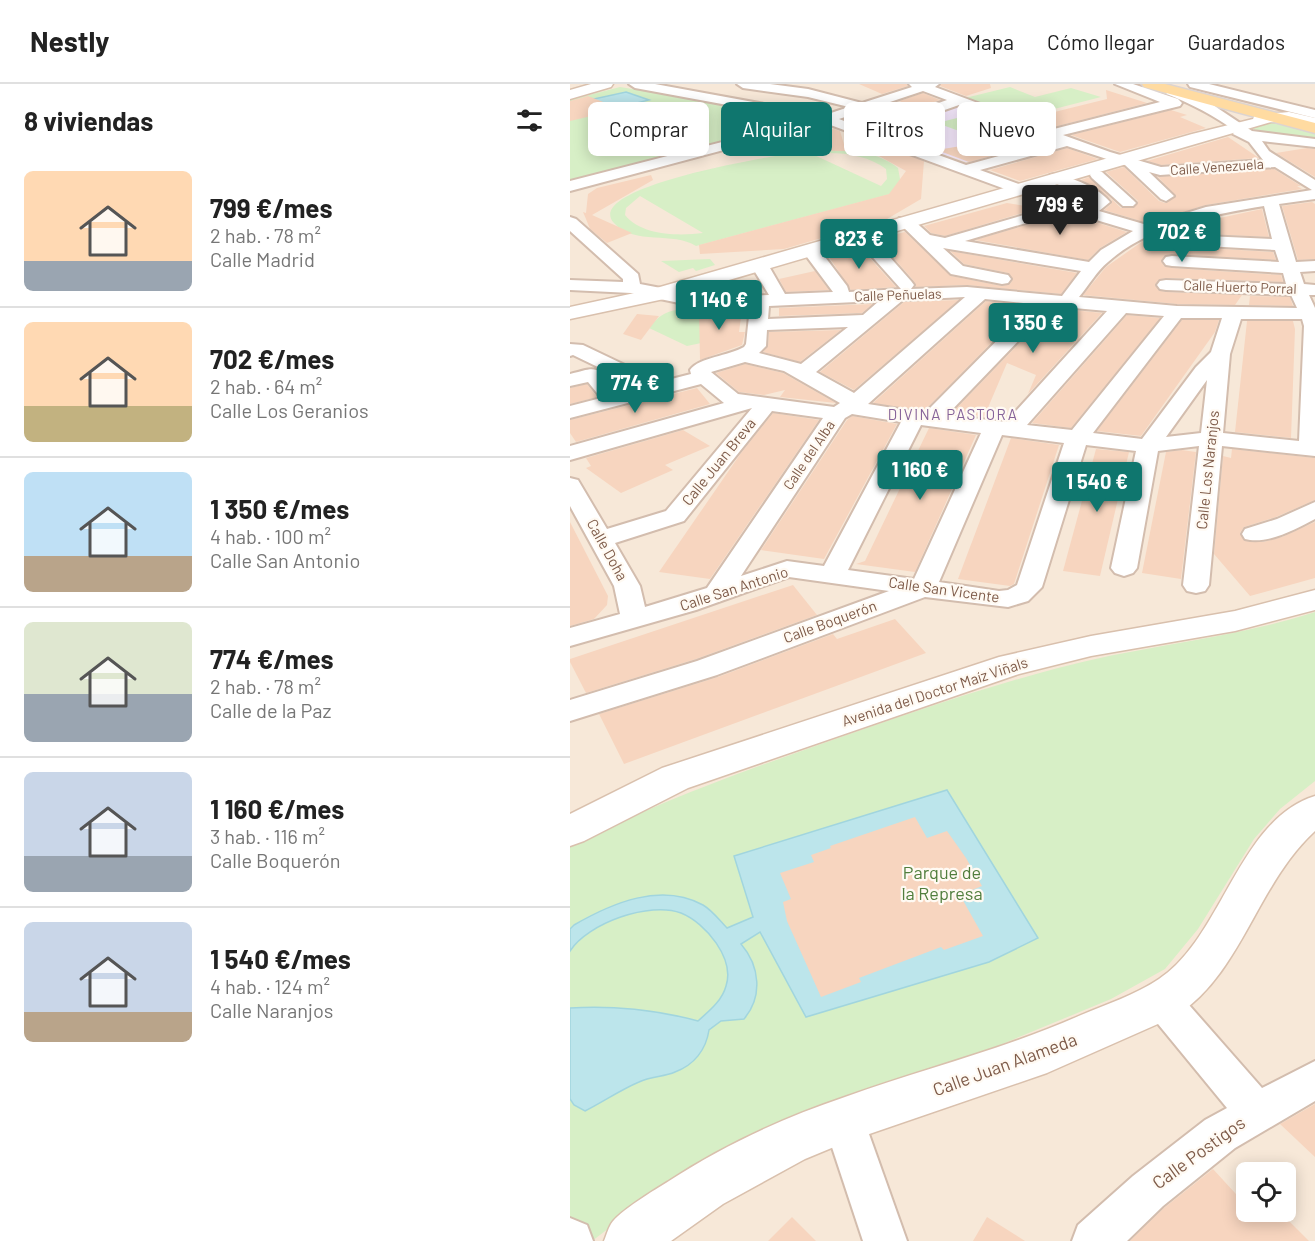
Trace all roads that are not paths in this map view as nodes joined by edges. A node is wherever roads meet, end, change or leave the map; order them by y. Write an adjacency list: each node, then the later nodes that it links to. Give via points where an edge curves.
1 (606, 84): 10 (main road)
2 (635, 84): 9 (street)
3 (1121, 84): 8 (street)
4 (1149, 84): 8 (main road)
5 (1194, 84): 17 (street)
6 (924, 85): 11 (street, Calle Venezuela); 14 (street)
7 (735, 86): 9 (street); 13 (street, via 808,93)
8 (1172, 92): 16 (main road); 18 (street); 21 (street, via 1205,106); 22 (street)
9 (692, 94): 12 (street)
10 (570, 95)
11 (958, 101): 15 (street)
12 (735, 102)
13 (844, 102)
14 (877, 102)
15 (945, 106)
16 (1265, 112): 19 (main road); 20 (main road); 21 (main road, via 1263,122)
17 (1315, 114)
18 (1201, 117)
19 (1315, 121)
20 (1315, 128)
21 (1241, 129): 25 (street); 29 (street); 30 (main road, via 1198,136)
22 (1056, 132)
23 (1056, 136): 24 (street, Calle Venezuela)
24 (1069, 141): 30 (street, Calle Venezuela); 32 (street)
25 (1315, 143)
26 (721, 146): 38 (street)
27 (931, 156): 32 (street)
28 (1154, 157): 33 (street)
29 (1277, 163): 31 (street, Calle Venezuela); 39 (street)
30 (1127, 166): 33 (street, Calle Venezuela); 34 (street, via 1137,195); 35 (main road); 42 (street)
31 (1234, 167): 33 (street, Calle Venezuela); 33 (street, via 1176,151)
32 (968, 169): 40 (street)
33 (1191, 171): 36 (street); 37 (street)
34 (1097, 175)
35 (1055, 178): 40 (main road); 51 (street, via 1102,202 1089,213)
36 (1223, 184)
37 (1179, 185)
38 (570, 186)
39 (1315, 186)
40 (1018, 189): 43 (main road)
41 (1315, 194): 44 (street)
42 (1166, 196)
43 (983, 200): 46 (street); 47 (main road)
44 (1270, 200): 50 (street); 51 (street)
45 (1085, 201): 46 (street)
46 (1026, 219): 54 (street); 56 (street, via 1028,239)
47 (905, 221): 54 (street); 73 (main road)
48 (570, 222): 57 (street)
49 (1255, 226): 50 (street)
50 (1277, 227): 55 (street)
51 (1149, 231): 62 (street, via 1112,250)
52 (1206, 241): 55 (street)
53 (867, 242): 70 (street)
54 (936, 242): 56 (street); 65 (street, via 957,270)
55 (1282, 244): 63 (street)
56 (1019, 255): 62 (street)
57 (607, 256): 60 (street); 68 (street, via 632,278)
58 (816, 257): 69 (street)
59 (1172, 261): 63 (street)
60 (579, 263)
61 (1315, 266): 63 (street)
62 (1094, 268): 76 (street)
63 (1290, 268): 71 (street)
64 (764, 272): 75 (street)
65 (1004, 279)
66 (570, 285): 68 (street)
67 (1166, 285): 71 (street, Calle Huerto Porral)
68 (631, 288): 73 (street, Calle Peñuelas); 74 (street); 78 (street, via 622,298)
69 (841, 290)
70 (901, 290): 72 (street, Calle Peñuelas); 75 (street, Calle Peñuelas); 81 (street)
71 (1306, 290): 82 (street)
72 (981, 292): 76 (street, Calle Peñuelas); 92 (street, Calle del Alba)
73 (694, 293): 74 (main road); 75 (street, Calle Peñuelas)
74 (657, 295): 78 (main road)
75 (769, 297): 83 (street)
76 (1058, 299): 77 (street, Calle Peñuelas); 94 (street)
77 (1120, 307): 79 (street, Calle Peñuelas); 95 (street)
78 (580, 311)
79 (1233, 314): 82 (street, Calle Peñuelas); 85 (street, Calle Los Naranjos)
80 (1172, 318): 96 (street, Calle San Vicente)
81 (867, 320): 83 (street); 87 (street)
82 (1313, 320): 99 (street)
83 (758, 325): 86 (street, via 756,346)
84 (572, 344): 89 (street, via 576,350 643,383 607,393 593,374); 90 (street)
85 (1220, 354): 97 (street, Calle Los Naranjos); 98 (street, Calle Los Naranjos)
86 (745, 356): 87 (street); 88 (street, via 704,367 700,370)
87 (804, 373): 92 (street)
88 (705, 377): 90 (street); 91 (street, via 732,399)
89 (570, 380)
90 (666, 387): 93 (street)
91 (759, 403): 92 (street); 100 (street); 104 (street, Calle Juan Breva, via 675,516)
92 (847, 408): 94 (street); 105 (street, Calle del Alba)
93 (570, 412)
94 (922, 419): 95 (street); 108 (street)
95 (1003, 428): 96 (street); 110 (street)
96 (1077, 438): 98 (street); 110 (street, Calle San Vicente, via 1029,587 1023,594 999,598)
97 (1211, 438): 98 (street); 99 (street); 109 (street, Calle Los Naranjos)
98 (1148, 446): 106 (street)
99 (1312, 449)
100 (570, 453)
101 (570, 485): 104 (street, Calle Doha)
102 (1315, 509): 103 (street)
103 (1254, 534)
104 (601, 540): 113 (street, Calle Doha, via 627,586)
105 (744, 552): 107 (street, Calle San Antonio); 111 (street, Calle del Alba)
106 (1124, 568)
107 (787, 569): 108 (street, Calle San Antonio); 111 (street, Calle San Antonio)
108 (833, 574): 110 (street, Calle San Vicente)
109 (1196, 585)
110 (923, 588): 115 (street, Calle Boquerón, via 706,668)
111 (717, 592): 113 (street, Calle San Antonio)
112 (1315, 600): 116 (main road, Avenida del Doctor Maíz Viñals, via 1235,621 1091,646 1011,665)
113 (635, 620): 114 (street, Calle San Antonio)
114 (570, 637)
115 (570, 711)
116 (675, 778): 117 (main road); 119 (main road, Avenida del Doctor Maíz Viñals)
117 (570, 803)
118 (1315, 810): 120 (main road, Calle Juan Alameda, via 1274,849 1207,959)
119 (570, 831)
120 (1162, 1001): 122 (street); 123 (main road, Calle Juan Alameda, via 1017,1064)
121 (1315, 1080): 122 (street, Calle Postigos)
122 (1256, 1112): 126 (street, Calle Postigos, via 1220,1134 1148,1191)
123 (844, 1120): 124 (main road, Calle Juan Alameda, via 722,1175); 125 (street)
124 (630, 1241)
125 (885, 1241)
126 (1094, 1241)

